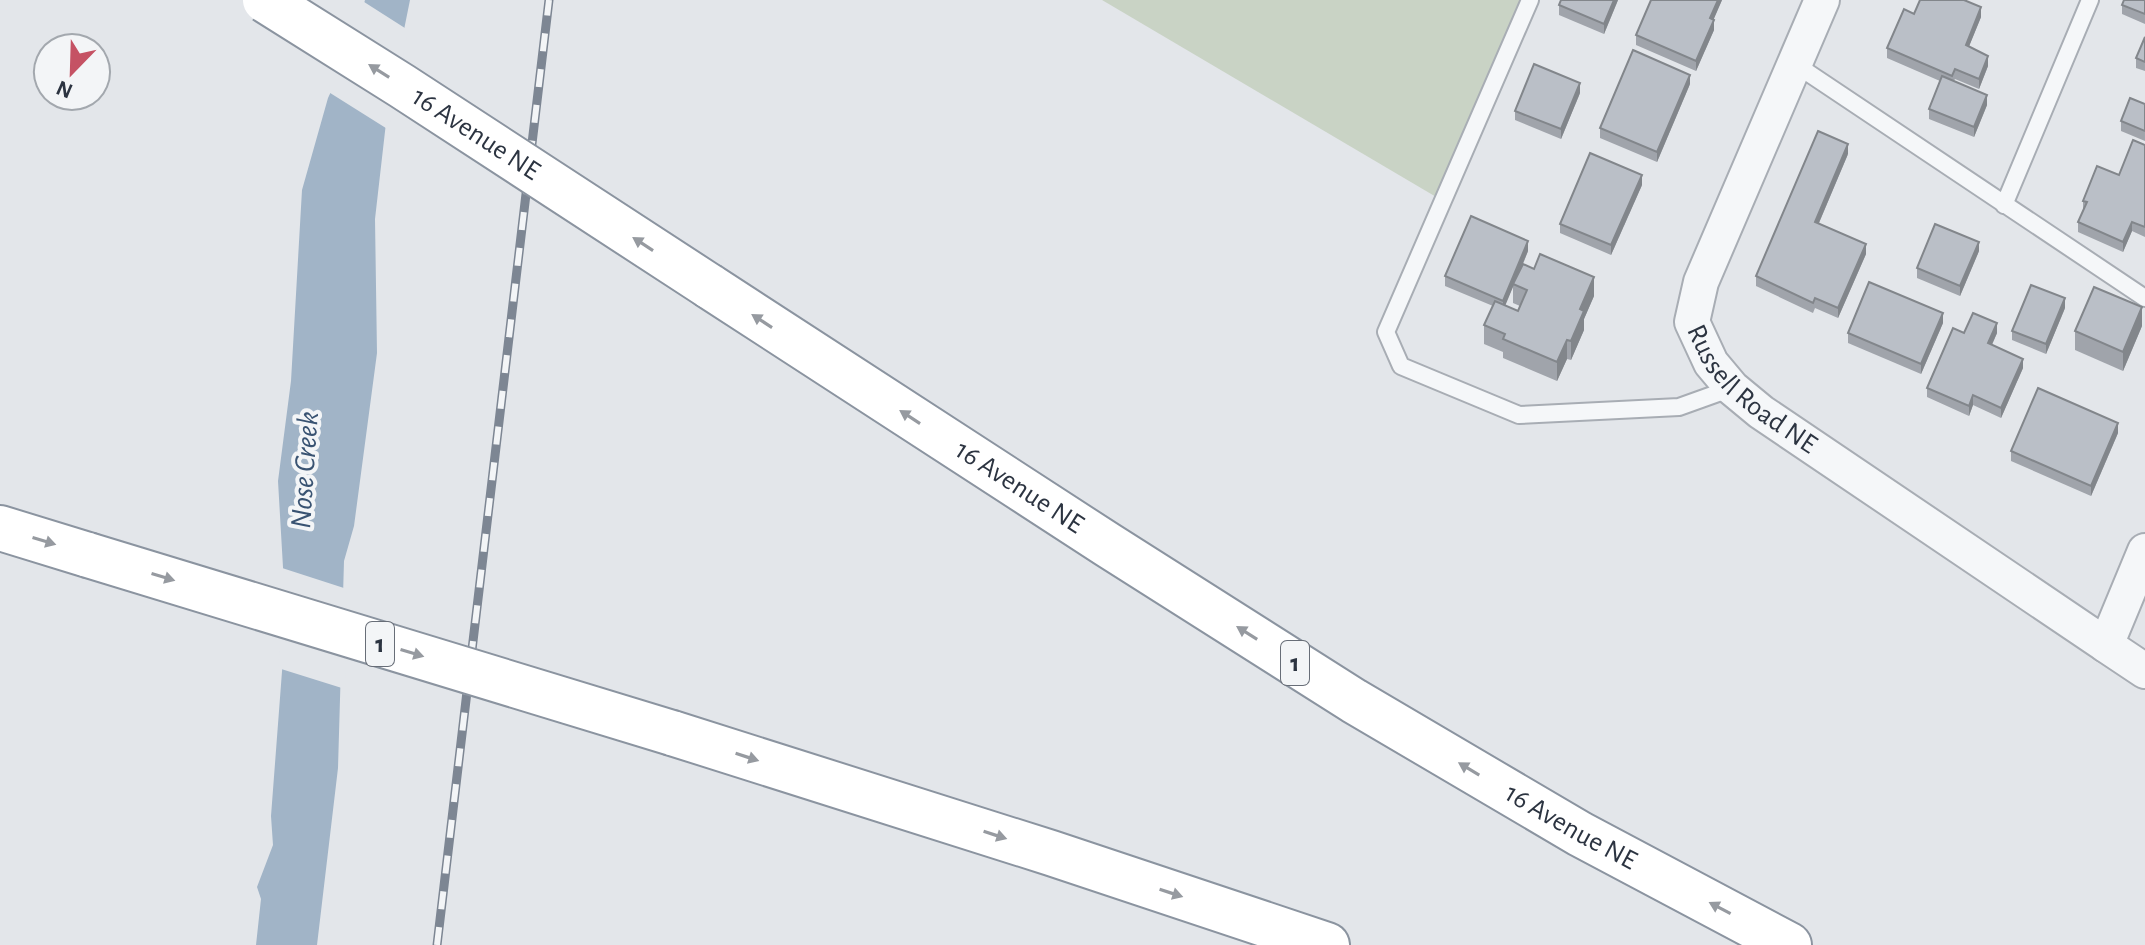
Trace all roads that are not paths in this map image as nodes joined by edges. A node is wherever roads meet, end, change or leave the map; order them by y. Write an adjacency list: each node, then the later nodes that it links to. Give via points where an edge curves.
1 (265, 0): 14 (highway, 16 Avenue NE / 1, one-way to 1, bridge, via 1580,834 1354,701)
2 (1530, 0): 8 (lane, via 1386,332 1401,366 1519,415 1679,407)
3 (1822, 0): 5 (street, Russell Road NE)
4 (2090, 0): 6 (lane)
5 (1795, 64): 6 (lane); 8 (street, Russell Road NE, via 1701,282 1692,322 1711,363)
6 (2004, 205): 7 (lane)
7 (2145, 298)
8 (1732, 388): 11 (street, Russell Road NE)
9 (0, 528): 13 (highway, 1, one-way to 13, bridge, via 672,733)
10 (2145, 551): 11 (street)
11 (2106, 645): 12 (street, Russell Road NE)
12 (2145, 671)
13 (1327, 945)
14 (1789, 945)

